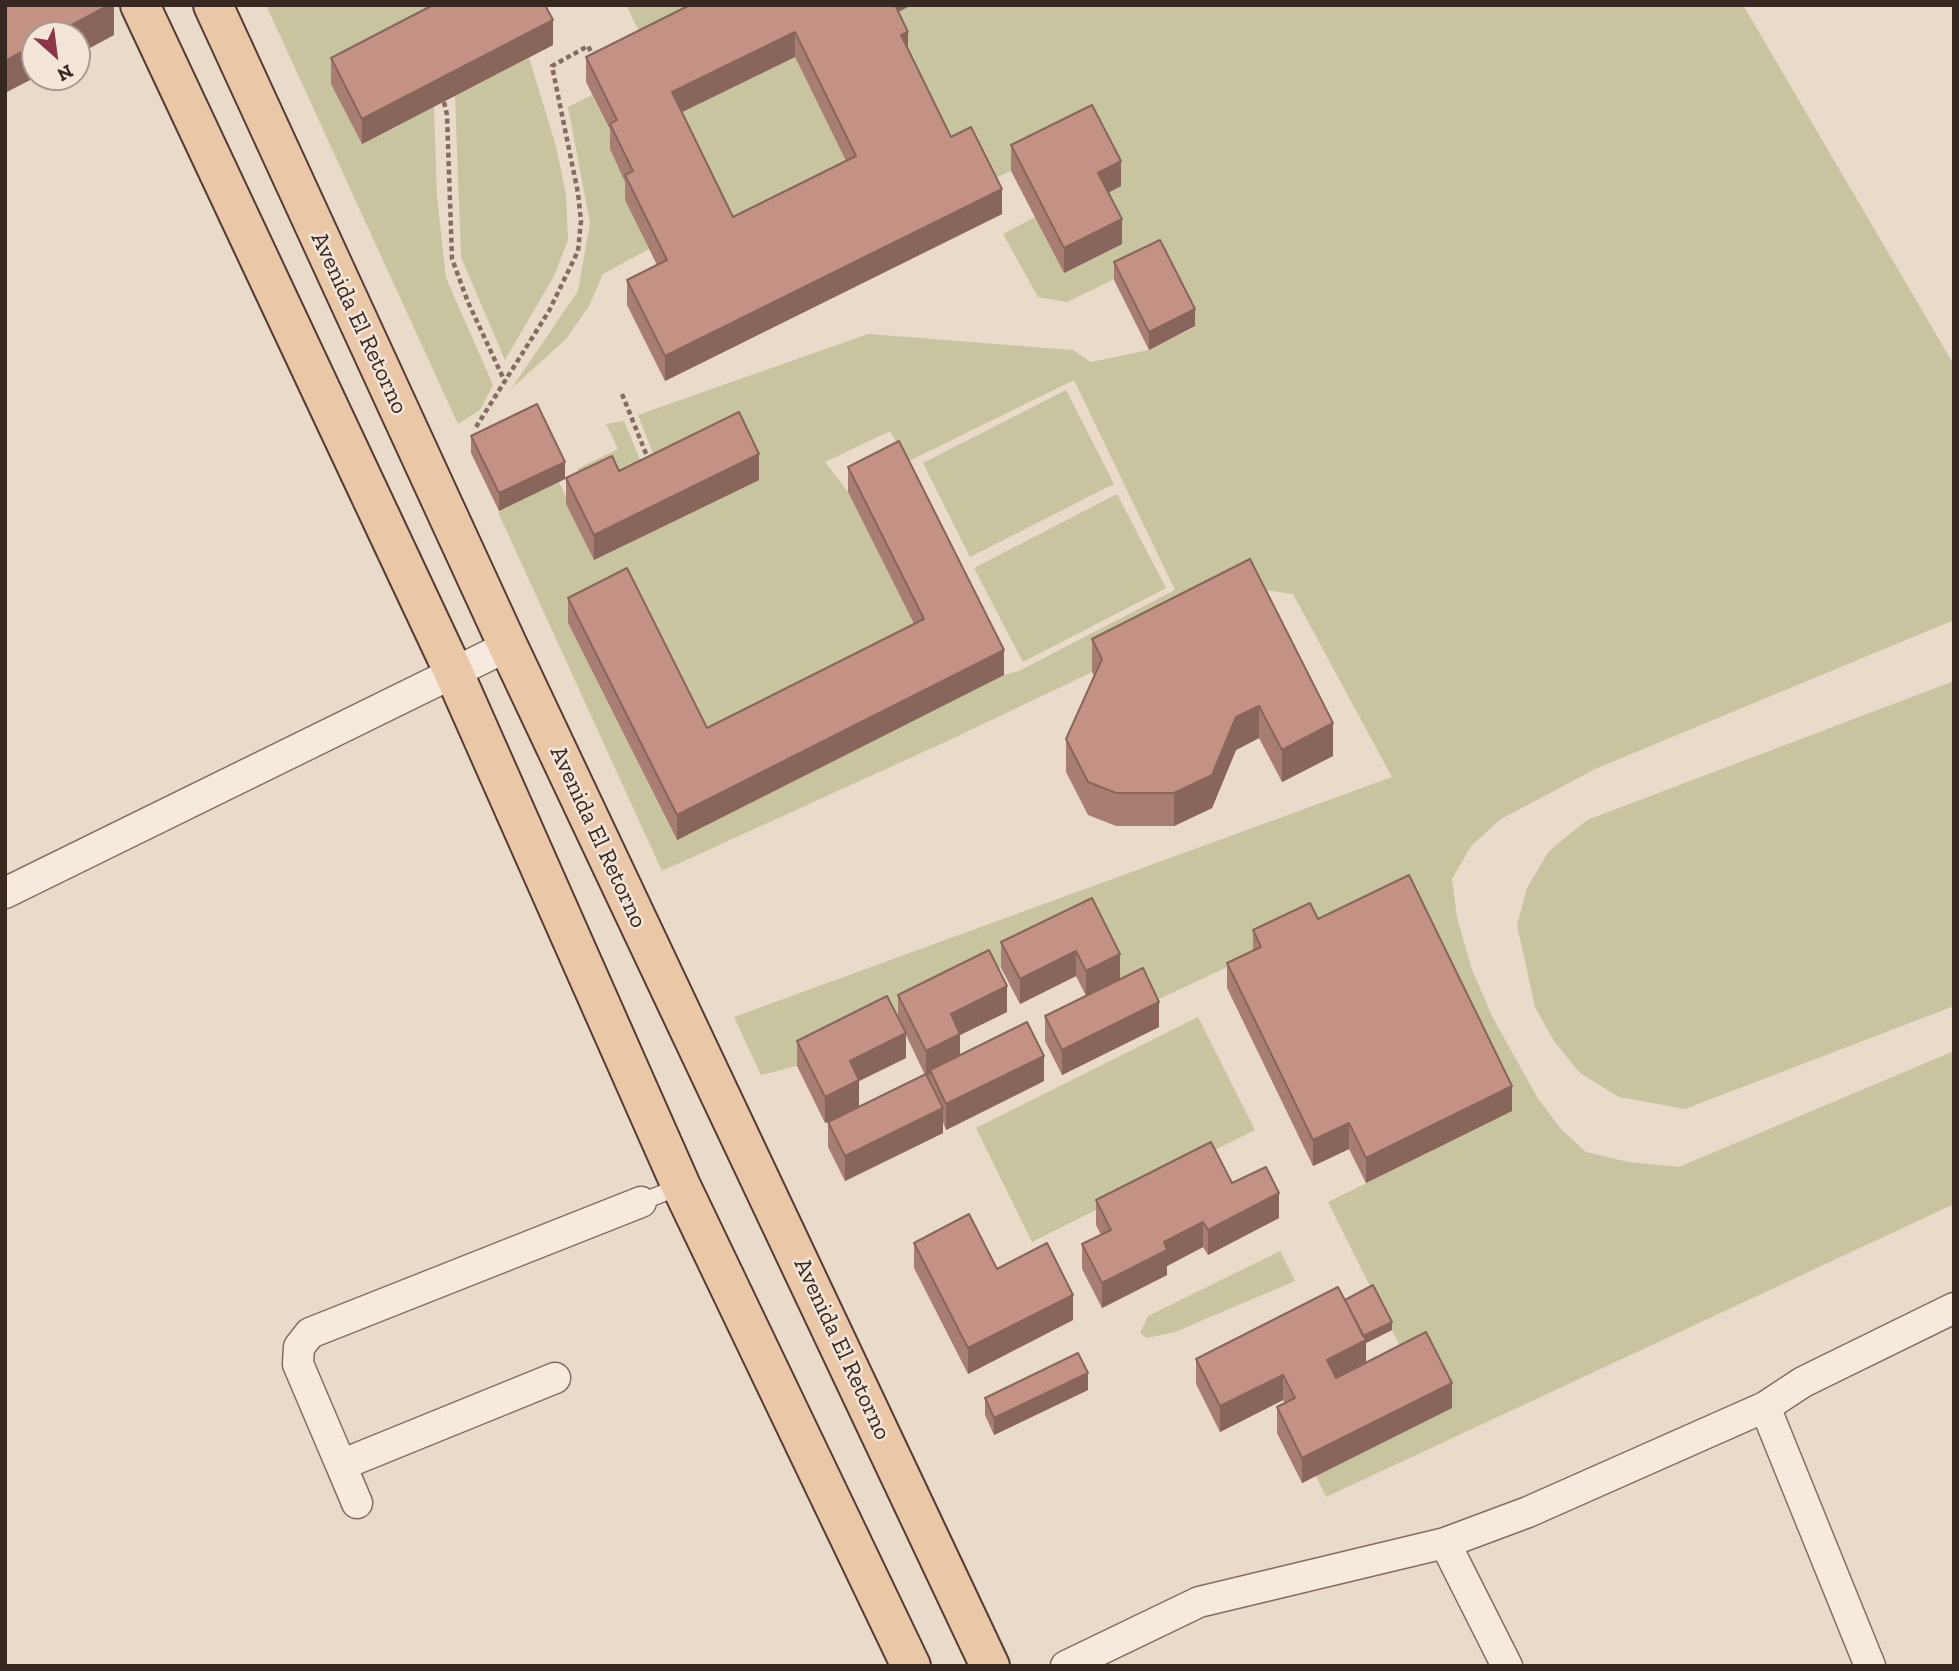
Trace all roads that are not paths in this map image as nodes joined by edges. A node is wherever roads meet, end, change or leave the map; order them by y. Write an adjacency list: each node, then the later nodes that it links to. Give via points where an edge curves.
1 (140, 5): 4 (main road)
2 (213, 5): 3 (main road, Avenida El Retorno)
3 (508, 646): 4 (street); 15 (main road, Avenida El Retorno)
4 (453, 671): 5 (street); 6 (main road)
5 (5, 893)
6 (681, 1186): 7 (lane); 14 (main road)
7 (641, 1202): 11 (street, via 310,1333 299,1347 298,1364)
8 (1954, 1308): 10 (street, via 1803,1382)
9 (555, 1378): 11 (street)
10 (1765, 1407): 13 (street, via 1528,1512); 18 (street)
11 (341, 1465): 12 (street)
12 (357, 1503)
13 (1445, 1543): 16 (street, via 1199,1602); 17 (street)
14 (911, 1666)
15 (990, 1666)
16 (1066, 1666)
17 (1507, 1666)
18 (1870, 1666)

